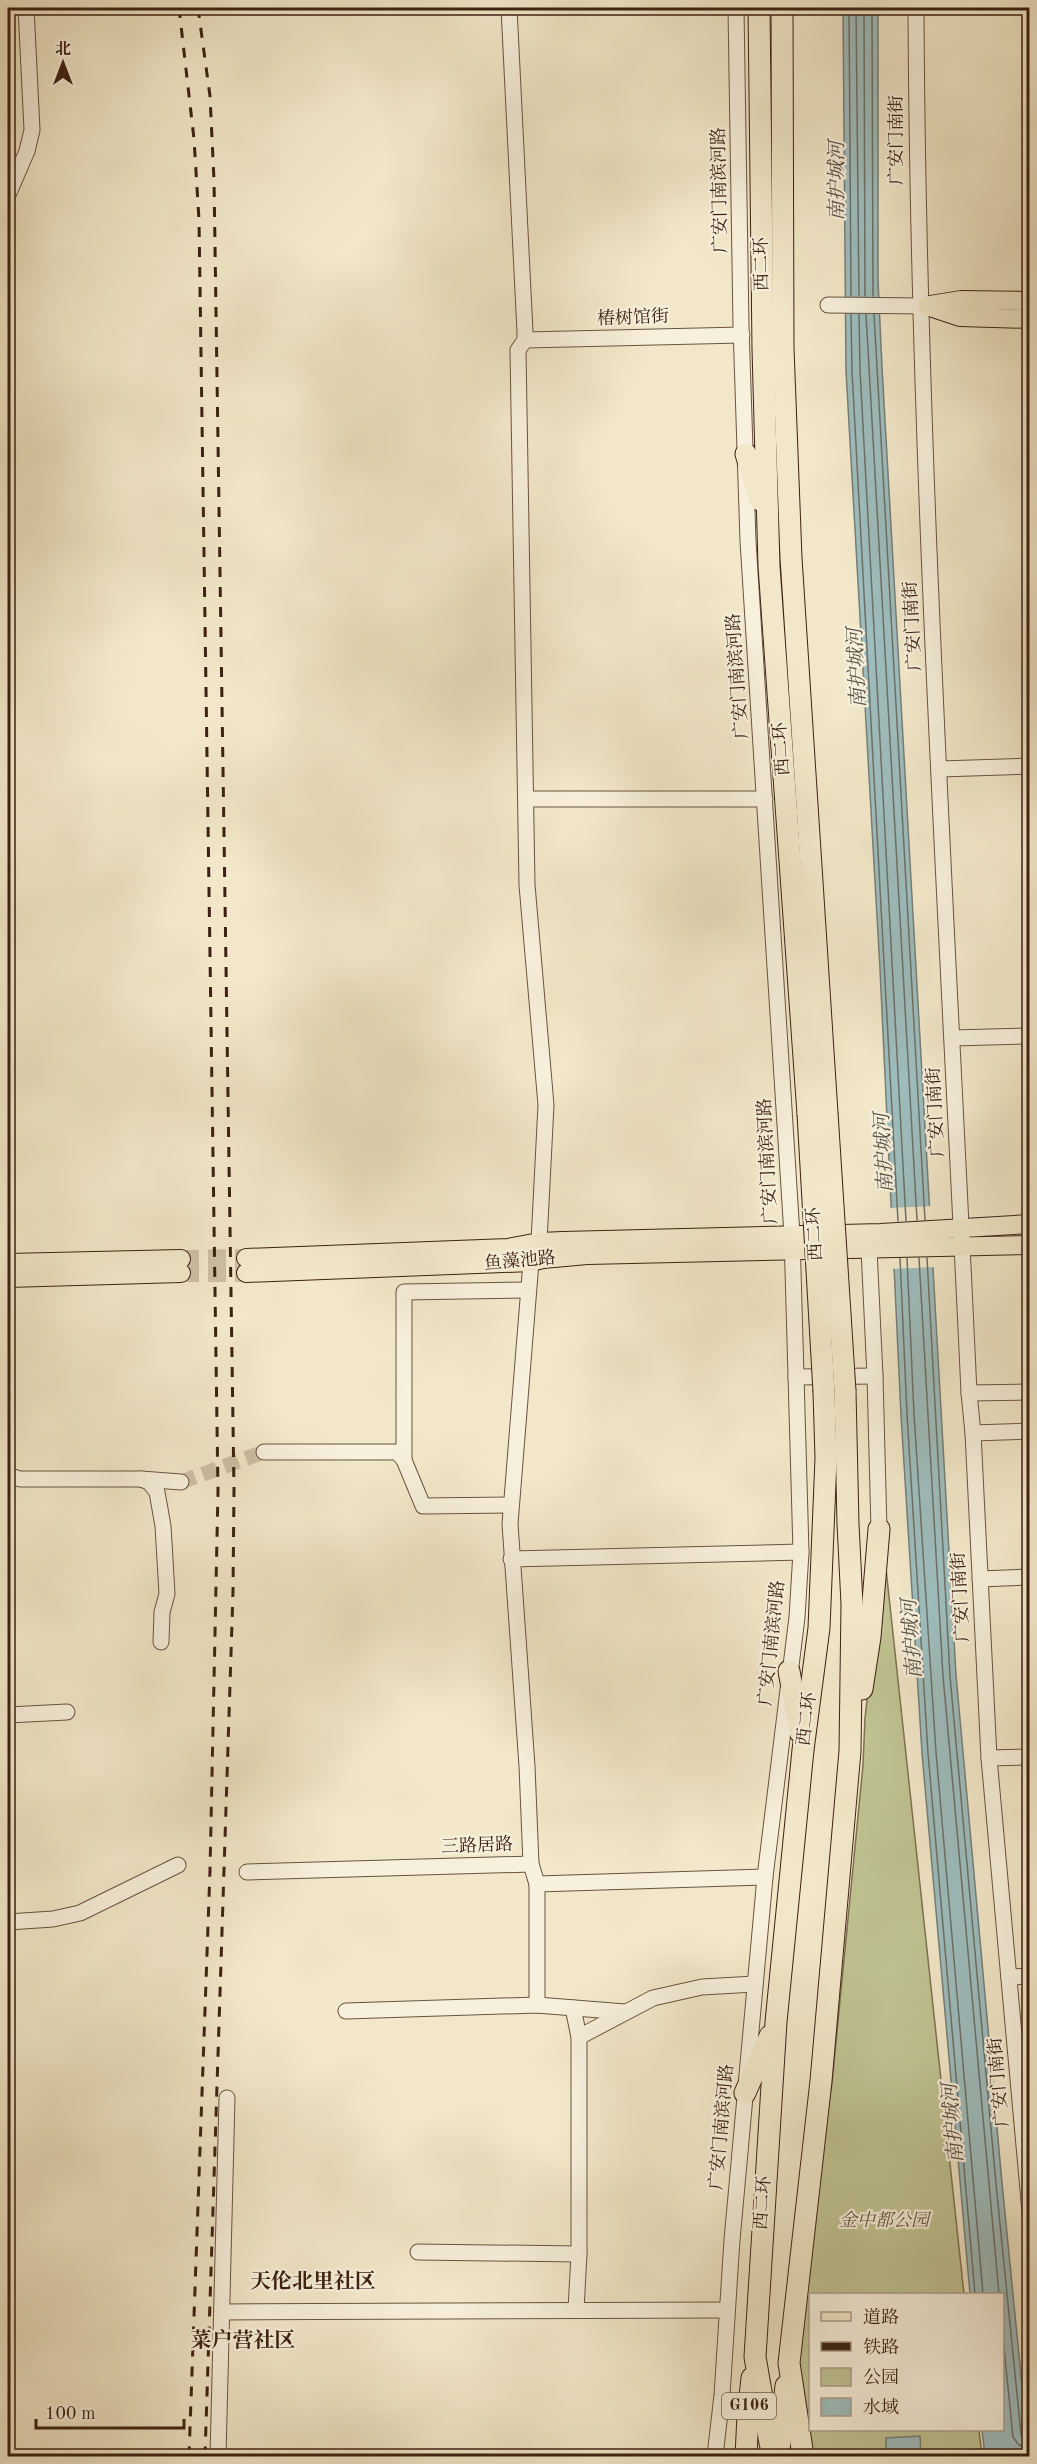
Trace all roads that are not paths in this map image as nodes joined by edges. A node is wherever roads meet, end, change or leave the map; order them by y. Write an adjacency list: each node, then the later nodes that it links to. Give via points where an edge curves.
1 (26, 8): 8 (street, via 32,130)
2 (508, 8): 14 (street)
3 (736, 8): 13 (street, 广安门南滨河路)
4 (759, 8): 16 (highway, 西二环)
5 (782, 8): 23 (highway, 西二环, via 783,348)
6 (916, 8): 11 (street, 广安门南街, via 917,210)
7 (924, 8): 11 (street, 广安门南街)
8 (8, 195)
9 (1029, 301): 11 (main road, via 961,300)
10 (828, 305): 11 (street)
11 (923, 305): 12 (main road, via 960,317); 18 (street, 广安门南街)
12 (1029, 319)
13 (741, 330): 14 (street, 椿树馆街); 15 (street, 广安门南滨河路)
14 (525, 336): 19 (street, via 518,350)
15 (746, 454): 16 (highway); 20 (street, 广安门南滨河路)
16 (768, 527): 23 (highway, 西二环)
17 (1029, 766): 18 (street)
18 (943, 769): 22 (street, 广安门南街)
19 (526, 799): 20 (street); 26 (street, via 527,885 546,1105)
20 (765, 799): 27 (street, 广安门南滨河路)
21 (1029, 1036): 22 (street)
22 (956, 1038): 25 (street, 广安门南街)
23 (818, 1113): 55 (highway, 西二环, bridge, via 826,1458 819,1628); 56 (highway, 西二环, bridge, via 845,1391 852,1604)
24 (1029, 1224): 25 (main road)
25 (960, 1238): 28 (main road); 29 (main road); 37 (street, 广安门南街)
26 (539, 1242): 27 (main road, 鱼藻池路); 30 (main road, 鱼藻池路, via 508,1248 246,1266)
27 (793, 1243): 28 (main road); 30 (main road, 鱼藻池路); 35 (street, 广安门南滨河路)
28 (877, 1244): 34 (street)
29 (1029, 1245)
30 (531, 1262): 33 (street)
31 (8, 1263): 32 (main road, via 181,1266)
32 (8, 1278)
33 (528, 1290): 41 (street, via 404,1292); 45 (street)
34 (875, 1376): 35 (street); 46 (street)
35 (796, 1377): 47 (street, 广安门南滨河路)
36 (1029, 1392): 37 (street)
37 (973, 1393): 39 (street, 广安门南街)
38 (1029, 1431): 39 (street)
39 (977, 1433): 50 (street, 广安门南街)
40 (264, 1452): 41 (street, via 397,1452)
41 (404, 1460): 45 (street, via 423,1506)
42 (8, 1475): 43 (street, via 20,1479)
43 (141, 1479): 44 (street); 51 (street, via 157,1492 163,1526 167,1594 162,1609)
44 (181, 1482)
45 (510, 1505): 48 (street)
46 (879, 1529): 56 (highway, via 870,1637)
47 (801, 1552): 48 (street); 52 (street, 广安门南滨河路)
48 (511, 1559): 59 (street)
49 (1029, 1577): 50 (street)
50 (984, 1579): 58 (street, 广安门南街)
51 (161, 1642)
52 (789, 1671): 55 (highway); 62 (street, 广安门南滨河路)
53 (67, 1712): 54 (street)
54 (8, 1715)
55 (803, 1750): 71 (highway, 西二环)
56 (850, 1751): 84 (highway, 西二环, via 821,2081)
57 (1029, 1757): 58 (street)
58 (993, 1758): 65 (street, 广安门南街)
59 (531, 1864): 61 (street, 三路居路); 63 (street, 三路居路)
60 (178, 1865): 64 (street, via 80,1913)
61 (247, 1872)
62 (765, 1877): 63 (street); 66 (street, 广安门南滨河路)
63 (537, 1884): 67 (street, 三路居路)
64 (8, 1922)
65 (1018, 1976): 75 (street, 广安门南街); 76 (street, 广安门南街)
66 (755, 1984): 70 (street, via 682,1991 653,1998); 73 (street, 广安门南滨河路)
67 (537, 2006): 68 (street); 69 (street)
68 (573, 2008): 70 (street); 72 (street)
69 (346, 2011)
70 (625, 2012): 72 (street)
71 (776, 2022): 73 (highway); 83 (highway, 西二环)
72 (579, 2037): 79 (street)
73 (745, 2093): 81 (street, 广安门南滨河路)
74 (227, 2098): 82 (street)
75 (1029, 2120)
76 (1027, 2159): 77 (street, 广安门南街)
77 (1029, 2212)
78 (418, 2252): 79 (street)
79 (579, 2254): 80 (street)
80 (576, 2310): 81 (street); 82 (street)
81 (727, 2310): 87 (street, 广安门南滨河路)
82 (222, 2312): 86 (street)
83 (755, 2357): 85 (highway, G106); 90 (highway, 西二环)
84 (789, 2363): 90 (highway, G106); 91 (highway, 西二环)
85 (748, 2415): 88 (highway); 89 (highway, G106)
86 (218, 2457)
87 (715, 2457)
88 (739, 2457)
89 (746, 2457)
90 (776, 2457)
91 (803, 2457)

